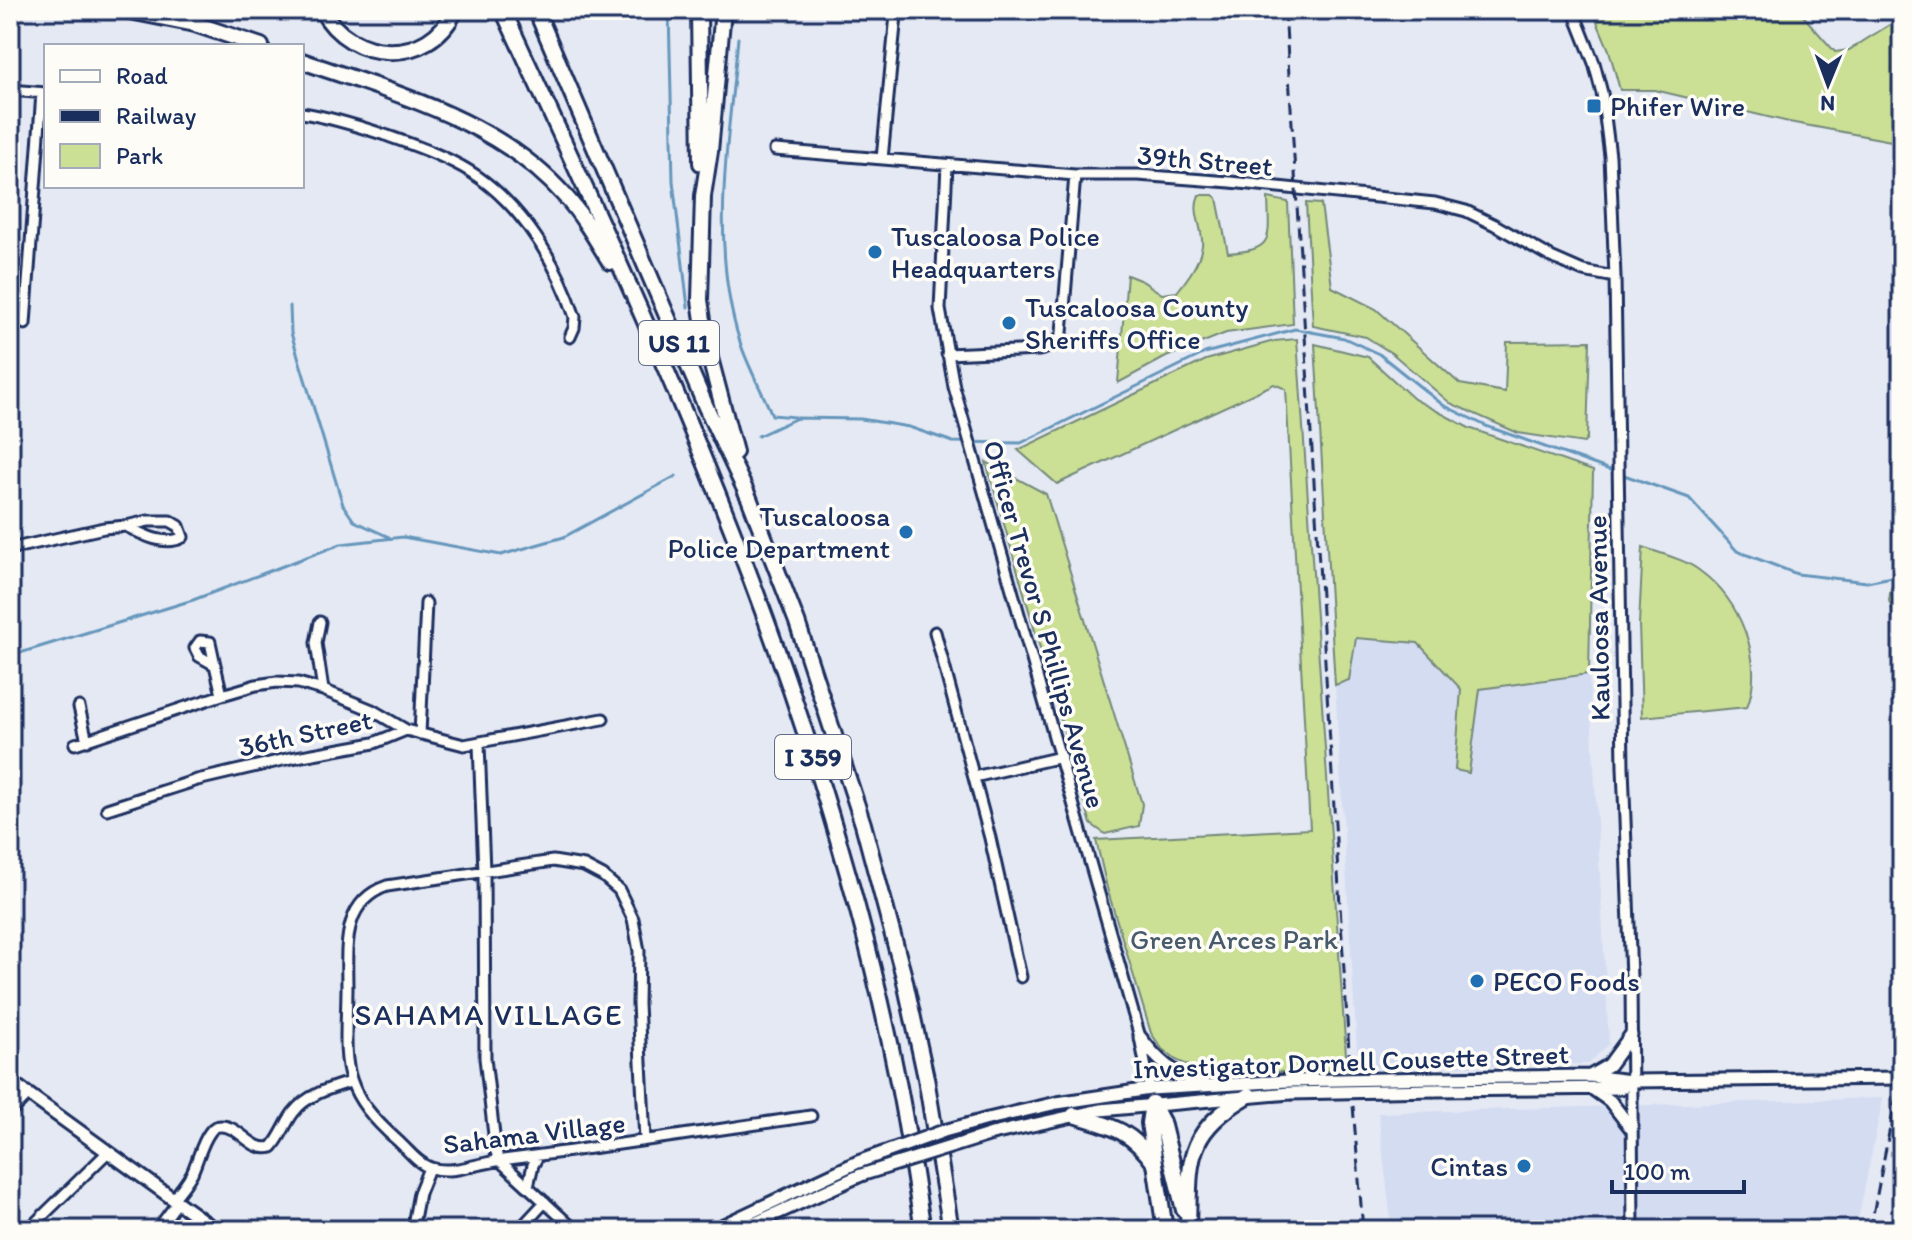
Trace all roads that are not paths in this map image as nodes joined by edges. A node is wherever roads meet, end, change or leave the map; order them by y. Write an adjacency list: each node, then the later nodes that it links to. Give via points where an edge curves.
1 (125, 10): 10 (highway, via 195,24)
2 (322, 10): 3 (highway, via 349,41 390,52 422,45 440,33)
3 (455, 10)
4 (503, 10): 21 (highway, I 359)
5 (536, 10): 25 (highway, US 11)
6 (699, 10): 19 (highway)
7 (723, 10): 19 (highway)
8 (1573, 10): 20 (street, Kauloosa Avenue, via 1594,63 1608,124)
9 (896, 15): 16 (street)
10 (255, 44)
11 (304, 62): 21 (highway, via 465,120 520,153 586,223)
12 (10, 90): 13 (street)
13 (44, 93): 22 (street)
14 (304, 113): 23 (street, via 396,139 455,162 481,179 545,248 575,317)
15 (775, 150): 16 (street, 39th Street)
16 (882, 159): 17 (street, 39th Street)
17 (947, 165): 18 (street, 39th Street); 24 (street, Officer Trevor S Phillips Avenue, via 940,309)
18 (1075, 175): 20 (street, 39th Street, via 1230,182 1435,203 1481,218 1583,271); 24 (street, via 1060,339 1039,350)
19 (703, 196): 25 (highway, via 700,300 707,347)
20 (1615, 277): 46 (street, Kauloosa Avenue)
21 (636, 304): 80 (highway, I 359, via 716,490 819,777 885,1022)
22 (25, 324)
23 (570, 337)
24 (947, 354): 41 (street, Officer Trevor S Phillips Avenue)
25 (749, 498): 81 (highway, I 359, via 807,651 878,875 921,1054)
26 (126, 526): 26 (street, via 170,521 183,537 164,541); 27 (street)
27 (10, 549)
28 (426, 603): 37 (street)
29 (320, 622): 32 (street, via 316,643)
30 (935, 632): 42 (street)
31 (215, 665): 33 (street)
32 (323, 690): 33 (street, 36th Street, via 277,682); 36 (street, 36th Street)
33 (222, 695): 38 (street, 36th Street)
34 (79, 707): 38 (street)
35 (603, 719): 40 (street)
36 (406, 730): 37 (street); 43 (street, 36th Street, via 374,743 197,780)
37 (420, 734): 40 (street)
38 (87, 741): 39 (street, 36th Street)
39 (75, 744)
40 (479, 744): 44 (street)
41 (1061, 757): 42 (street); 47 (street, Officer Trevor S Phillips Avenue)
42 (974, 777): 45 (street)
43 (107, 809)
44 (484, 871): 51 (street, Sahama Village, via 387,886 368,895 354,911 347,942); 62 (street, Sahama Village, via 574,863 603,876 625,900 639,951); 65 (street, Sahama Village, via 485,1058)
45 (1021, 977)
46 (1631, 1035): 50 (street, Kauloosa Avenue); 52 (main road)
47 (1140, 1037): 53 (main road, via 1172,1071); 57 (street, Officer Trevor S Phillips Avenue)
48 (1902, 1078): 50 (main road, Investigator Dornell Cousette Street)
49 (10, 1081): 55 (main road)
50 (1631, 1081): 52 (main road, Investigator Dornell Cousette Street); 61 (street, Kauloosa Avenue)
51 (350, 1082): 67 (street, Sahama Village, via 373,1117); 69 (street, via 302,1104 266,1149 233,1129 216,1126)
52 (1591, 1082): 54 (main road, Investigator Dornell Cousette Street, bridge); 61 (main road)
53 (1209, 1085): 54 (main road, Investigator Dornell Cousette Street); 57 (main road, Investigator Dornell Cousette Street)
54 (1289, 1087): 56 (main road, Investigator Dornell Cousette Street)
55 (28, 1095): 58 (street); 63 (main road)
56 (1249, 1095): 57 (main road, Investigator Dornell Cousette Street); 83 (highway, via 1215,1118 1199,1137 1190,1168)
57 (1151, 1096): 59 (main road, Investigator Dornell Cousette Street); 66 (highway); 78 (main road, Investigator Dornell Cousette Street, bridge, via 1057,1103 944,1131 858,1162); 83 (highway)
58 (10, 1113)
59 (1074, 1115): 66 (highway, via 1118,1128); 79 (main road, Investigator Dornell Cousette Street, bridge, via 861,1175)
60 (811, 1116): 62 (street, Sahama Village)
61 (1631, 1128): 84 (street, Kauloosa Avenue)
62 (645, 1140): 64 (street, Sahama Village)
63 (108, 1152): 69 (main road); 72 (street)
64 (538, 1156): 65 (street, Sahama Village); 68 (street)
65 (499, 1160): 67 (street, Sahama Village); 68 (street)
66 (1155, 1164): 82 (highway)
67 (429, 1168): 75 (street, Sahama Village)
68 (528, 1186): 70 (street)
69 (175, 1201): 73 (street); 74 (main road)
70 (545, 1202): 76 (street); 77 (street)
71 (1902, 1214): 85 (street)
72 (28, 1230)
73 (157, 1230)
74 (216, 1230)
75 (412, 1230)
76 (519, 1230)
77 (575, 1230)
78 (713, 1230)
79 (740, 1230)
80 (923, 1230)
81 (951, 1230)
82 (1165, 1230)
83 (1188, 1230)
84 (1633, 1230)
85 (1899, 1230)

